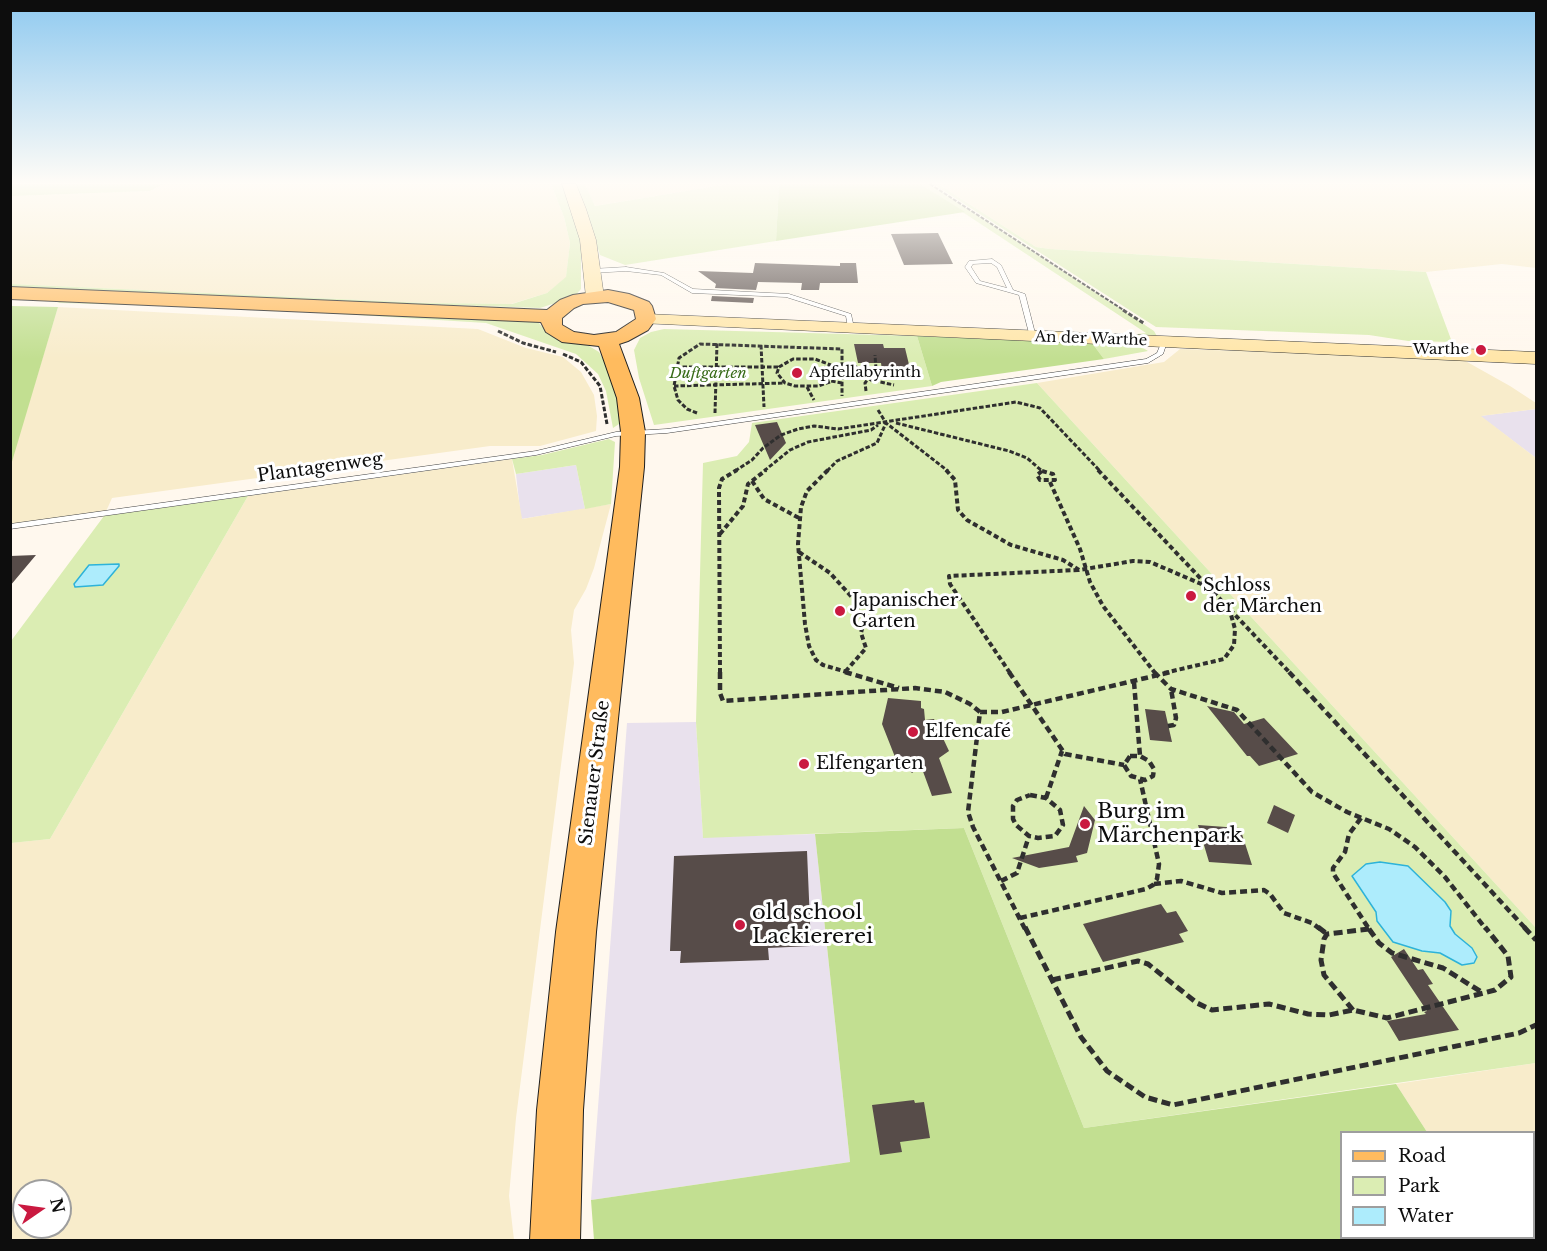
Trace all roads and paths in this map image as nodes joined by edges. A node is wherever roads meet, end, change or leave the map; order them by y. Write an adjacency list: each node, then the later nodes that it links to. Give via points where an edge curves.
1 (587, 242): 3 (main road)
2 (1020, 242): 13 (path, via 1160,334)
3 (593, 283): 6 (main road); 7 (main road, via 633,301 646,313); 9 (lane, via 626,269 662,274 692,291 787,295 849,315)
4 (1011, 291): 4 (lane, via 978,282 970,262 993,261); 10 (lane, via 1022,294)
5 (10, 293): 6 (main road)
6 (552, 316): 11 (main road, via 553,328 568,338)
7 (646, 320): 9 (main road, An der Warthe); 11 (main road, via 633,332)
8 (490, 327): 46 (path, via 523,343 581,362 600,386)
9 (851, 328): 10 (main road, An der Warthe)
10 (1033, 337): 13 (main road, An der Warthe)
11 (607, 340): 46 (main road, Sienauer Straße, via 623,379)
12 (717, 342): 14 (path); 21 (path, via 689,350 679,358); 22 (path)
13 (1164, 342): 18 (main road, An der Warthe); 36 (lane, Plantagenweg, via 1160,354 1148,361)
14 (761, 345): 15 (path); 23 (path)
15 (802, 347): 17 (path); 20 (path, via 842,349)
16 (875, 355): 25 (path, via 876,369)
17 (804, 358): 19 (path); 24 (path)
18 (1536, 358)
19 (832, 365): 20 (path); 26 (path, via 818,373)
20 (842, 366): 25 (path, via 857,367); 27 (path)
21 (676, 367): 22 (path); 31 (path)
22 (716, 367): 23 (path); 30 (path)
23 (762, 367): 24 (path); 28 (path)
24 (778, 367): 29 (path, via 777,373)
25 (868, 377): 36 (path, via 864,385)
26 (830, 382): 27 (path); 32 (path)
27 (842, 382): 35 (path)
28 (763, 383): 29 (path); 30 (path); 41 (path, via 765,407)
29 (785, 383): 32 (path)
30 (716, 385): 31 (path); 43 (path)
31 (674, 386): 43 (path, via 687,409)
32 (807, 387): 39 (path)
33 (859, 394): 36 (path)
34 (851, 395): 35 (path)
35 (842, 396): 37 (path)
36 (869, 396): 46 (lane, Plantagenweg, via 667,431)
37 (833, 397)
38 (824, 399): 39 (path)
39 (814, 400): 40 (path)
40 (804, 401)
41 (755, 408)
42 (725, 412): 43 (path)
43 (715, 413)
44 (892, 422): 45 (path); 47 (path, via 1009,451 1027,458); 56 (path, via 1016,402 1040,408)
45 (884, 423): 48 (path, via 871,430 808,442 790,450); 50 (path, via 877,443 837,461 807,490); 52 (path, via 838,429 814,426 781,435 763,447 752,460 722,479); 54 (path, via 948,471 955,480 958,510 967,520 1011,545 1063,560)
46 (621, 434): 51 (lane, Plantagenweg, via 536,453); 83 (main road, Sienauer Straße, via 628,510 576,932 560,1110)
47 (1042, 471): 49 (path, via 1038,479); 49 (path, via 1055,475)
48 (752, 481): 50 (path, via 764,499); 52 (path, via 743,506)
49 (1050, 482): 55 (path)
50 (800, 518): 53 (path)
51 (10, 527)
52 (720, 535): 62 (path, via 723,701)
53 (799, 552): 58 (path, via 809,646 816,660); 58 (path, via 830,573 860,606 866,648)
54 (1079, 570): 55 (path); 63 (path, via 949,576 950,584)
55 (1087, 570): 56 (path, via 1133,561 1150,562); 59 (path, via 1103,606)
56 (1209, 588): 57 (path)
57 (1230, 611): 59 (path, via 1234,645 1224,659); 78 (path)
58 (845, 672): 62 (path)
59 (1157, 676): 60 (path); 61 (path)
60 (1134, 682): 63 (path); 67 (path)
61 (1171, 688): 65 (path, via 1176,718 1174,725); 71 (path, via 1240,712 1312,792)
62 (903, 689): 64 (path, via 945,692)
63 (1031, 706): 64 (path); 66 (path)
64 (980, 712): 73 (path, via 968,812)
65 (1168, 726)
66 (1062, 751): 68 (path); 70 (path)
67 (1140, 756): 68 (path, via 1130,756); 69 (path, via 1154,769 1153,776)
68 (1124, 765): 69 (path, via 1131,776)
69 (1140, 779): 74 (path, via 1159,864)
70 (1046, 798): 72 (path, via 1063,817 1061,831 1047,838); 72 (path, via 1023,797 1013,806 1012,819)
71 (1361, 818): 76 (path, via 1349,834 1346,852 1333,873); 80 (path, via 1389,829 1414,847 1445,878 1508,956 1511,977 1495,990)
72 (1029, 836): 73 (path, via 1017,873)
73 (1001, 881): 75 (path)
74 (1153, 885): 75 (path); 77 (path, via 1181,881 1222,893 1264,890 1284,913 1312,923)
75 (1020, 918): 79 (path)
76 (1369, 929): 77 (path); 80 (path, via 1392,953 1443,968)
77 (1327, 934): 81 (path, via 1321,960 1323,972)
78 (1536, 940)
79 (1052, 980): 81 (path, via 1138,961 1148,964 1197,1003 1212,1010 1269,1004 1329,1016); 82 (path, via 1081,1037 1107,1071 1145,1097 1173,1105 1519,1033)
80 (1483, 993): 81 (path, via 1386,1018)
81 (1353, 1010)
82 (1536, 1025)
83 (555, 1225)

